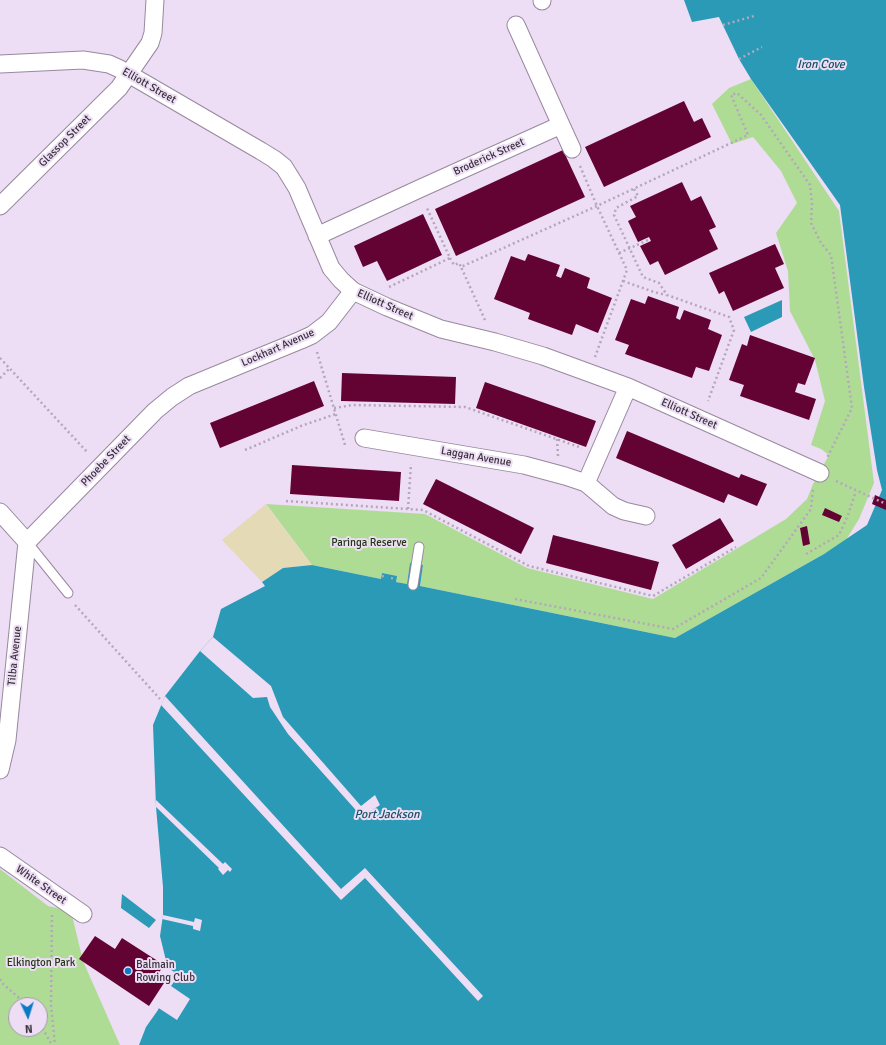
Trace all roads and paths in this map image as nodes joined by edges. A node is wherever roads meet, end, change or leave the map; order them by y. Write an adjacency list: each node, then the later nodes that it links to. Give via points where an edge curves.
1 (156, 0): 8 (street, Glassop Street, via 150,43)
2 (754, 16): 4 (path)
3 (516, 25): 9 (street)
4 (723, 25)
5 (762, 47): 6 (path)
6 (738, 59)
7 (0, 64): 8 (street, Elliott Street, via 83,60 109,64)
8 (128, 74): 13 (street, Glassop Street, via 119,88); 15 (street, Elliott Street, via 279,163 297,188)
9 (561, 125): 10 (street); 11 (street, Broderick Street)
10 (572, 149): 14 (path)
11 (419, 189): 15 (street, Broderick Street); 18 (path)
12 (634, 189): 14 (path); 22 (path, via 638,196 616,208 614,215 643,277 659,283); 42 (path, via 748,135 731,95 737,93 761,115 810,185 811,223 821,243 831,255 852,408)
13 (0, 206)
14 (597, 206): 17 (path); 19 (path)
15 (318, 236): 21 (street, Elliott Street, via 331,268 341,280)
16 (650, 239): 17 (path, bridge)
17 (619, 253): 20 (path, via 627,270)
18 (450, 258): 19 (path, via 454,265 459,263); 21 (path)
19 (461, 268): 24 (path)
20 (623, 281): 22 (path); 27 (path)
21 (360, 294): 23 (street, Lockhart Avenue); 24 (street, Elliott Street, via 441,329)
22 (666, 296): 31 (path, via 729,317 734,330)
23 (312, 335): 29 (street, Lockhart Avenue); 32 (path)
24 (495, 342): 27 (street, Elliott Street)
25 (0, 358): 26 (path)
26 (10, 368): 28 (path); 41 (path)
27 (590, 372): 30 (street, Elliott Street)
28 (0, 378)
29 (189, 386): 41 (street, Phoebe Street, via 155,411)
30 (628, 387): 42 (street, Elliott Street); 43 (street)
31 (708, 401)
32 (334, 408): 33 (path); 35 (path, via 353,405 465,408)
33 (336, 414): 36 (path); 37 (path)
34 (364, 438): 43 (street, Laggan Avenue, via 524,466)
35 (557, 439): 38 (path); 39 (path)
36 (345, 445)
37 (245, 450)
38 (588, 450)
39 (558, 462)
40 (411, 463): 47 (path)
41 (100, 467): 50 (street, Phoebe Street)
42 (820, 473): 44 (path); 60 (path, via 813,484 811,509 761,578 673,629)
43 (586, 484): 49 (street, Laggan Avenue, via 613,506)
44 (856, 491): 46 (path); 53 (path, via 839,535)
45 (286, 501): 47 (path)
46 (886, 504)
47 (408, 509): 52 (path, via 423,510 529,566 653,596)
48 (0, 512): 50 (street)
49 (646, 516)
50 (27, 542): 59 (lane); 62 (street, Tilba Avenue, via 7,740)
51 (419, 547): 58 (lane)
52 (736, 547)
53 (806, 554)
54 (382, 576): 55 (path)
55 (387, 577)
56 (391, 578): 57 (path)
57 (396, 579)
58 (413, 585)
59 (68, 593): 61 (path, via 73,603)
60 (515, 599)
61 (160, 699)
62 (0, 770)
63 (0, 856): 64 (street, White Street)
64 (53, 894): 65 (street, White Street); 69 (path, via 51,1005)
65 (83, 914)
66 (0, 979): 67 (path)
67 (18, 997)
68 (48, 1036): 69 (path)
69 (54, 1045)

